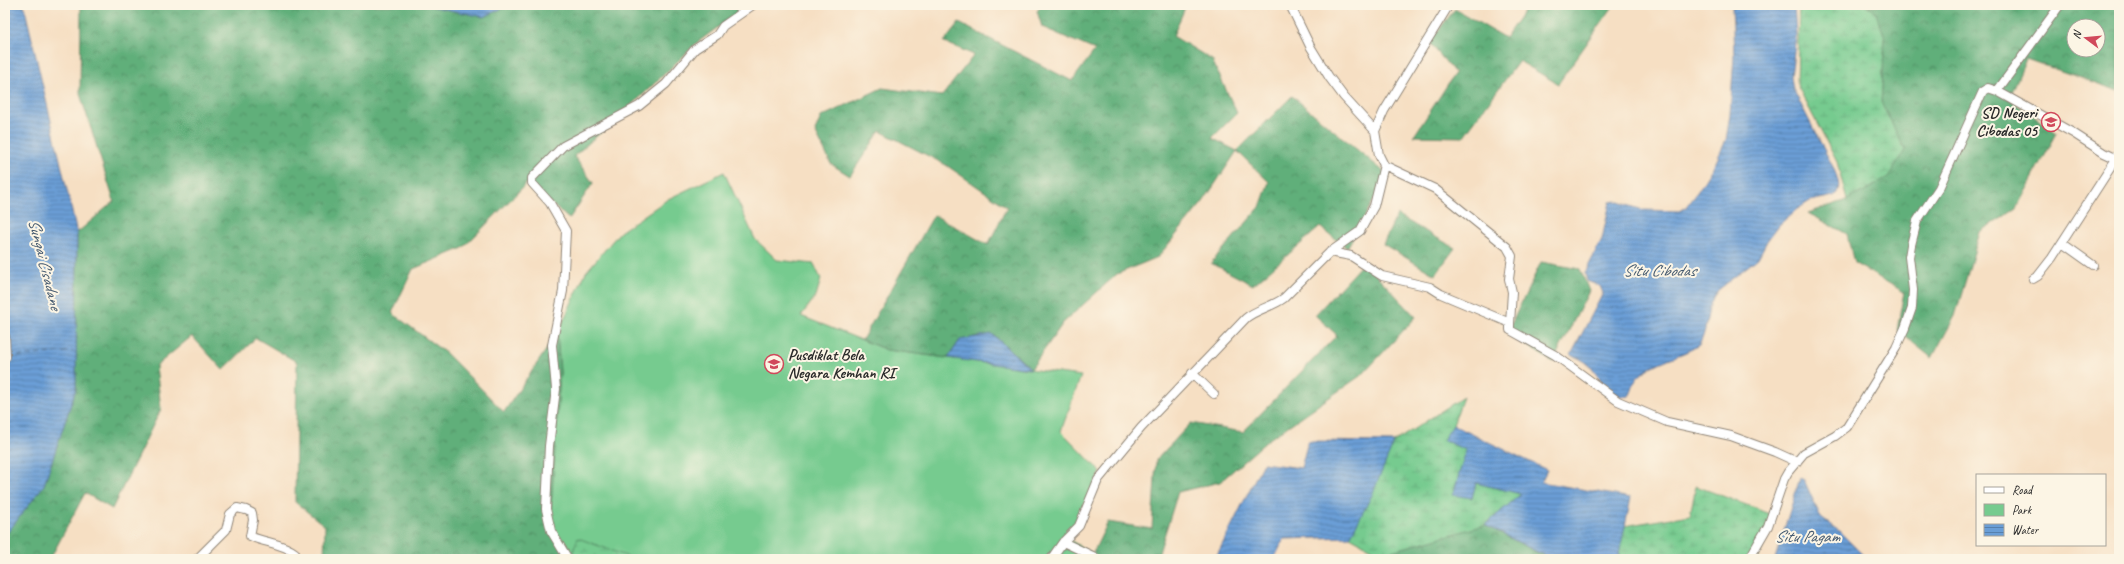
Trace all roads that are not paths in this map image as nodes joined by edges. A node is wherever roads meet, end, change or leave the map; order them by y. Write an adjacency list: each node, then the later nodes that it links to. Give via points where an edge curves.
1 (753, 5): 22 (street, via 723,26 717,35 695,49 666,84 639,106 563,146 532,178 532,183 550,203 566,231 563,291 552,345 556,389 549,446 546,509 551,531)
2 (1290, 5): 6 (street, via 1329,77)
3 (1450, 5): 6 (street, via 1384,111)
4 (2060, 5): 5 (street)
5 (1997, 91): 7 (street); 18 (street, via 1988,88 1983,91 1939,188 1917,221 1909,257 1912,308 1896,348 1847,427 1804,452)
6 (1375, 131): 8 (street, via 1379,155)
7 (2118, 160): 9 (street)
8 (1384, 166): 10 (street, via 1374,206 1360,231); 13 (street, via 1435,189 1507,247 1512,256 1509,279 1512,292)
9 (2062, 243): 11 (street); 12 (street, via 2038,276)
10 (1330, 252): 13 (street, via 1351,256 1382,276 1430,287); 16 (street, via 1284,298 1253,312 1246,318)
11 (2093, 265)
12 (2032, 279)
13 (1510, 323): 18 (street, via 1510,330 1555,355 1618,401 1667,422 1731,436)
14 (5, 336): 15 (street)
15 (6, 357)
16 (1192, 373): 17 (street); 19 (street, via 1141,428 1098,480 1079,526)
17 (1214, 394)
18 (1797, 462): 25 (street, via 1784,479 1768,526)
19 (1063, 542): 23 (street); 24 (street, via 1095,557)
20 (198, 559): 21 (street, via 226,530 230,514 238,508 252,513 250,536 261,542 288,548 295,553)
21 (294, 559)
22 (568, 559)
23 (1051, 559)
24 (1094, 559)
25 (1749, 559)

